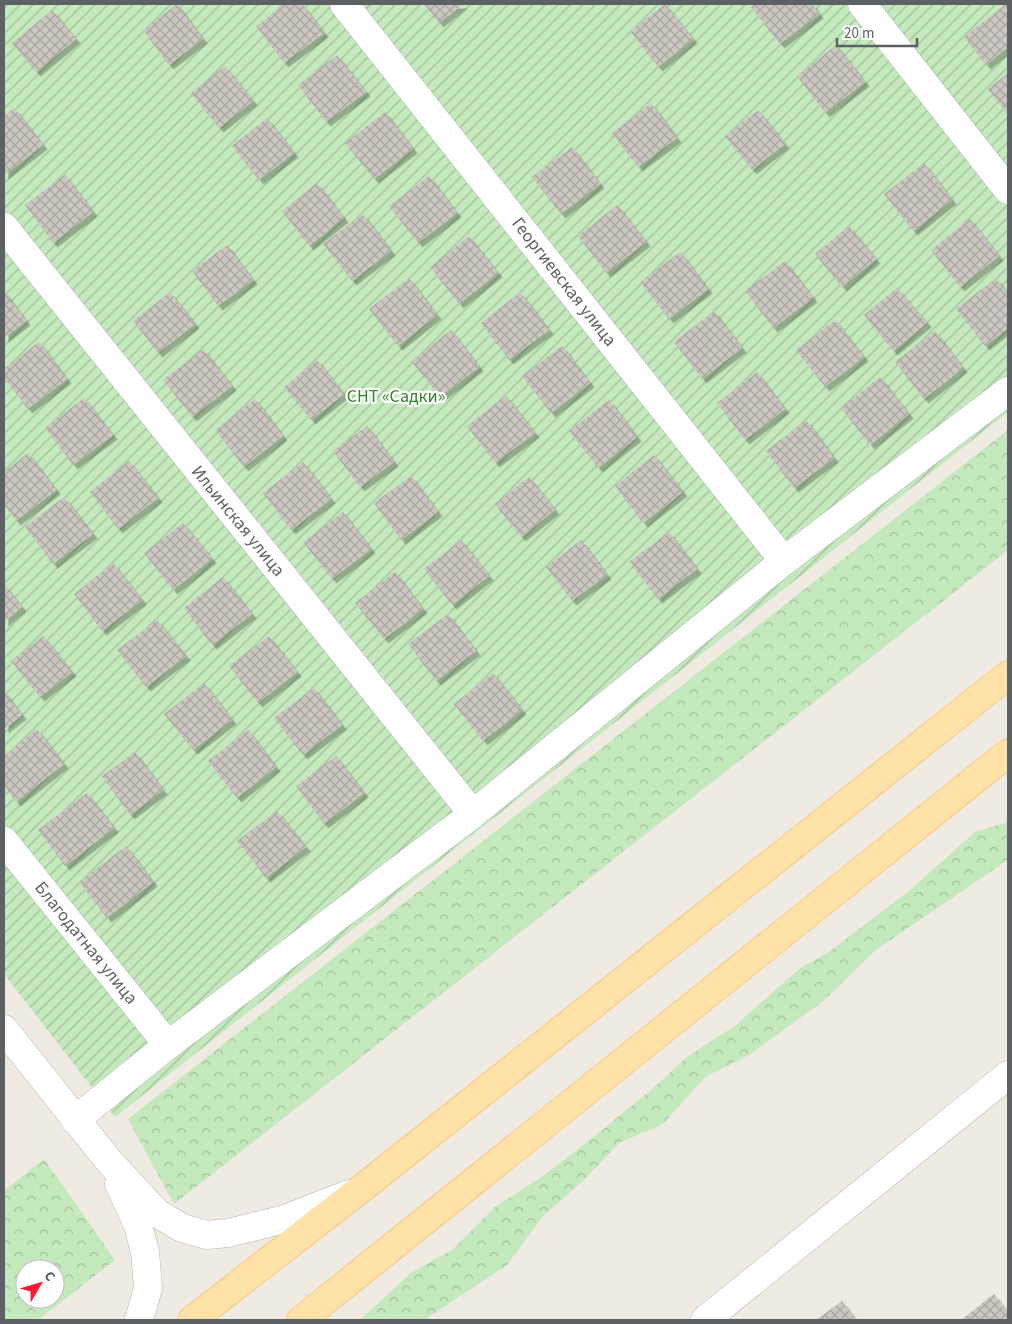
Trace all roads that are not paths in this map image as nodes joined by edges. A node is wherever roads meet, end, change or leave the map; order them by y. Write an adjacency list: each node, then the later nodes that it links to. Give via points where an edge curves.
1 (344, 4): 6 (street, Георгиевская улица)
2 (862, 4): 3 (street)
3 (1008, 190)
4 (4, 227): 9 (street, Ильинская улица)
5 (1008, 391): 6 (street)
6 (784, 561): 9 (street)
7 (1008, 674): 16 (main road)
8 (1008, 753): 19 (main road)
9 (472, 814): 12 (street)
10 (4, 841): 12 (street, Благодатная улица)
11 (4, 1029): 14 (street)
12 (168, 1045): 14 (street)
13 (1008, 1075): 20 (street)
14 (75, 1120): 15 (street)
15 (108, 1160): 16 (street, via 157,1213 182,1228 207,1235 285,1219); 17 (street, via 138,1224 145,1252 148,1288)
16 (361, 1189): 18 (main road)
17 (139, 1320)
18 (192, 1320)
19 (301, 1320)
20 (705, 1320)

